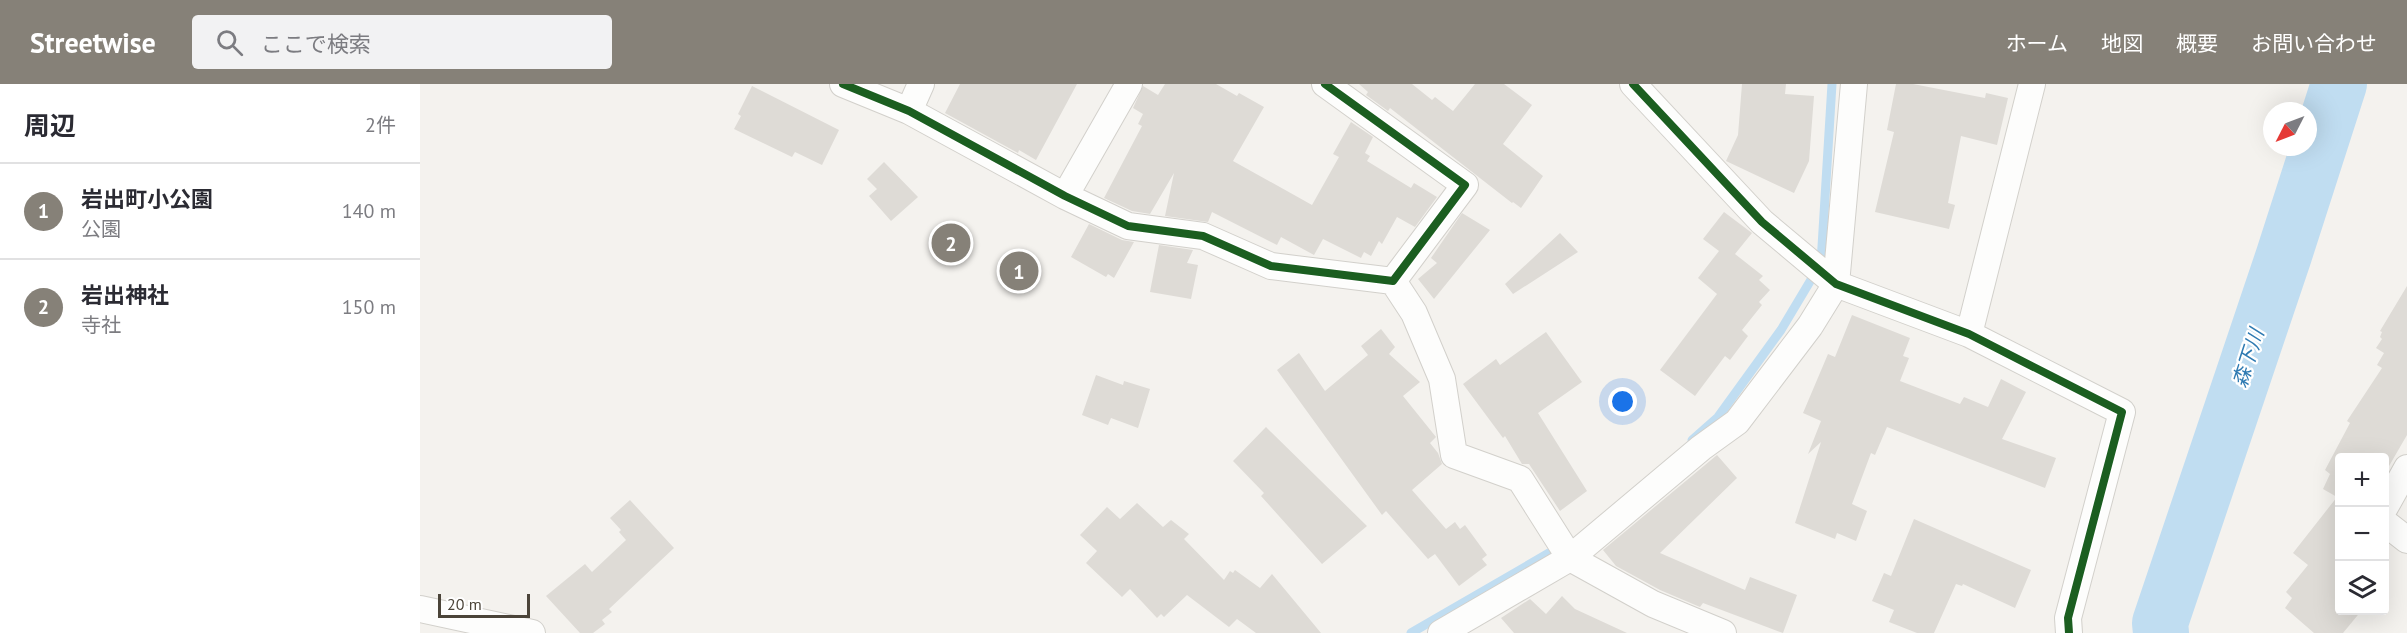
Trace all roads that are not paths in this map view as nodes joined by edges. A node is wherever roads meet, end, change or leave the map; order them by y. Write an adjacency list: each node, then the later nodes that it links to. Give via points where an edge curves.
1 (843, 84): 8 (street)
2 (921, 84): 8 (street)
3 (1129, 84): 9 (street)
4 (1325, 84): 11 (street, via 1465,185)
5 (1633, 84): 10 (street, via 1762,222)
6 (1854, 84): 10 (street)
7 (2032, 84): 12 (street)
8 (909, 111): 9 (street)
9 (1065, 196): 11 (street, via 1128,226 1203,236 1270,266)
10 (1824, 274): 12 (street); 17 (street, via 1810,326 1737,422)
11 (1393, 281): 17 (street, via 1414,313 1442,379 1454,455 1520,479)
12 (1969, 334): 22 (street, via 2122,412 2068,618)
13 (2407, 468): 14 (street)
14 (2386, 507)
15 (2389, 525): 16 (street)
16 (2407, 540)
17 (1570, 558): 20 (street); 21 (street, via 1653,604)
18 (420, 609): 19 (street)
19 (532, 633)
20 (1441, 633)
21 (1723, 633)
22 (2069, 633)

